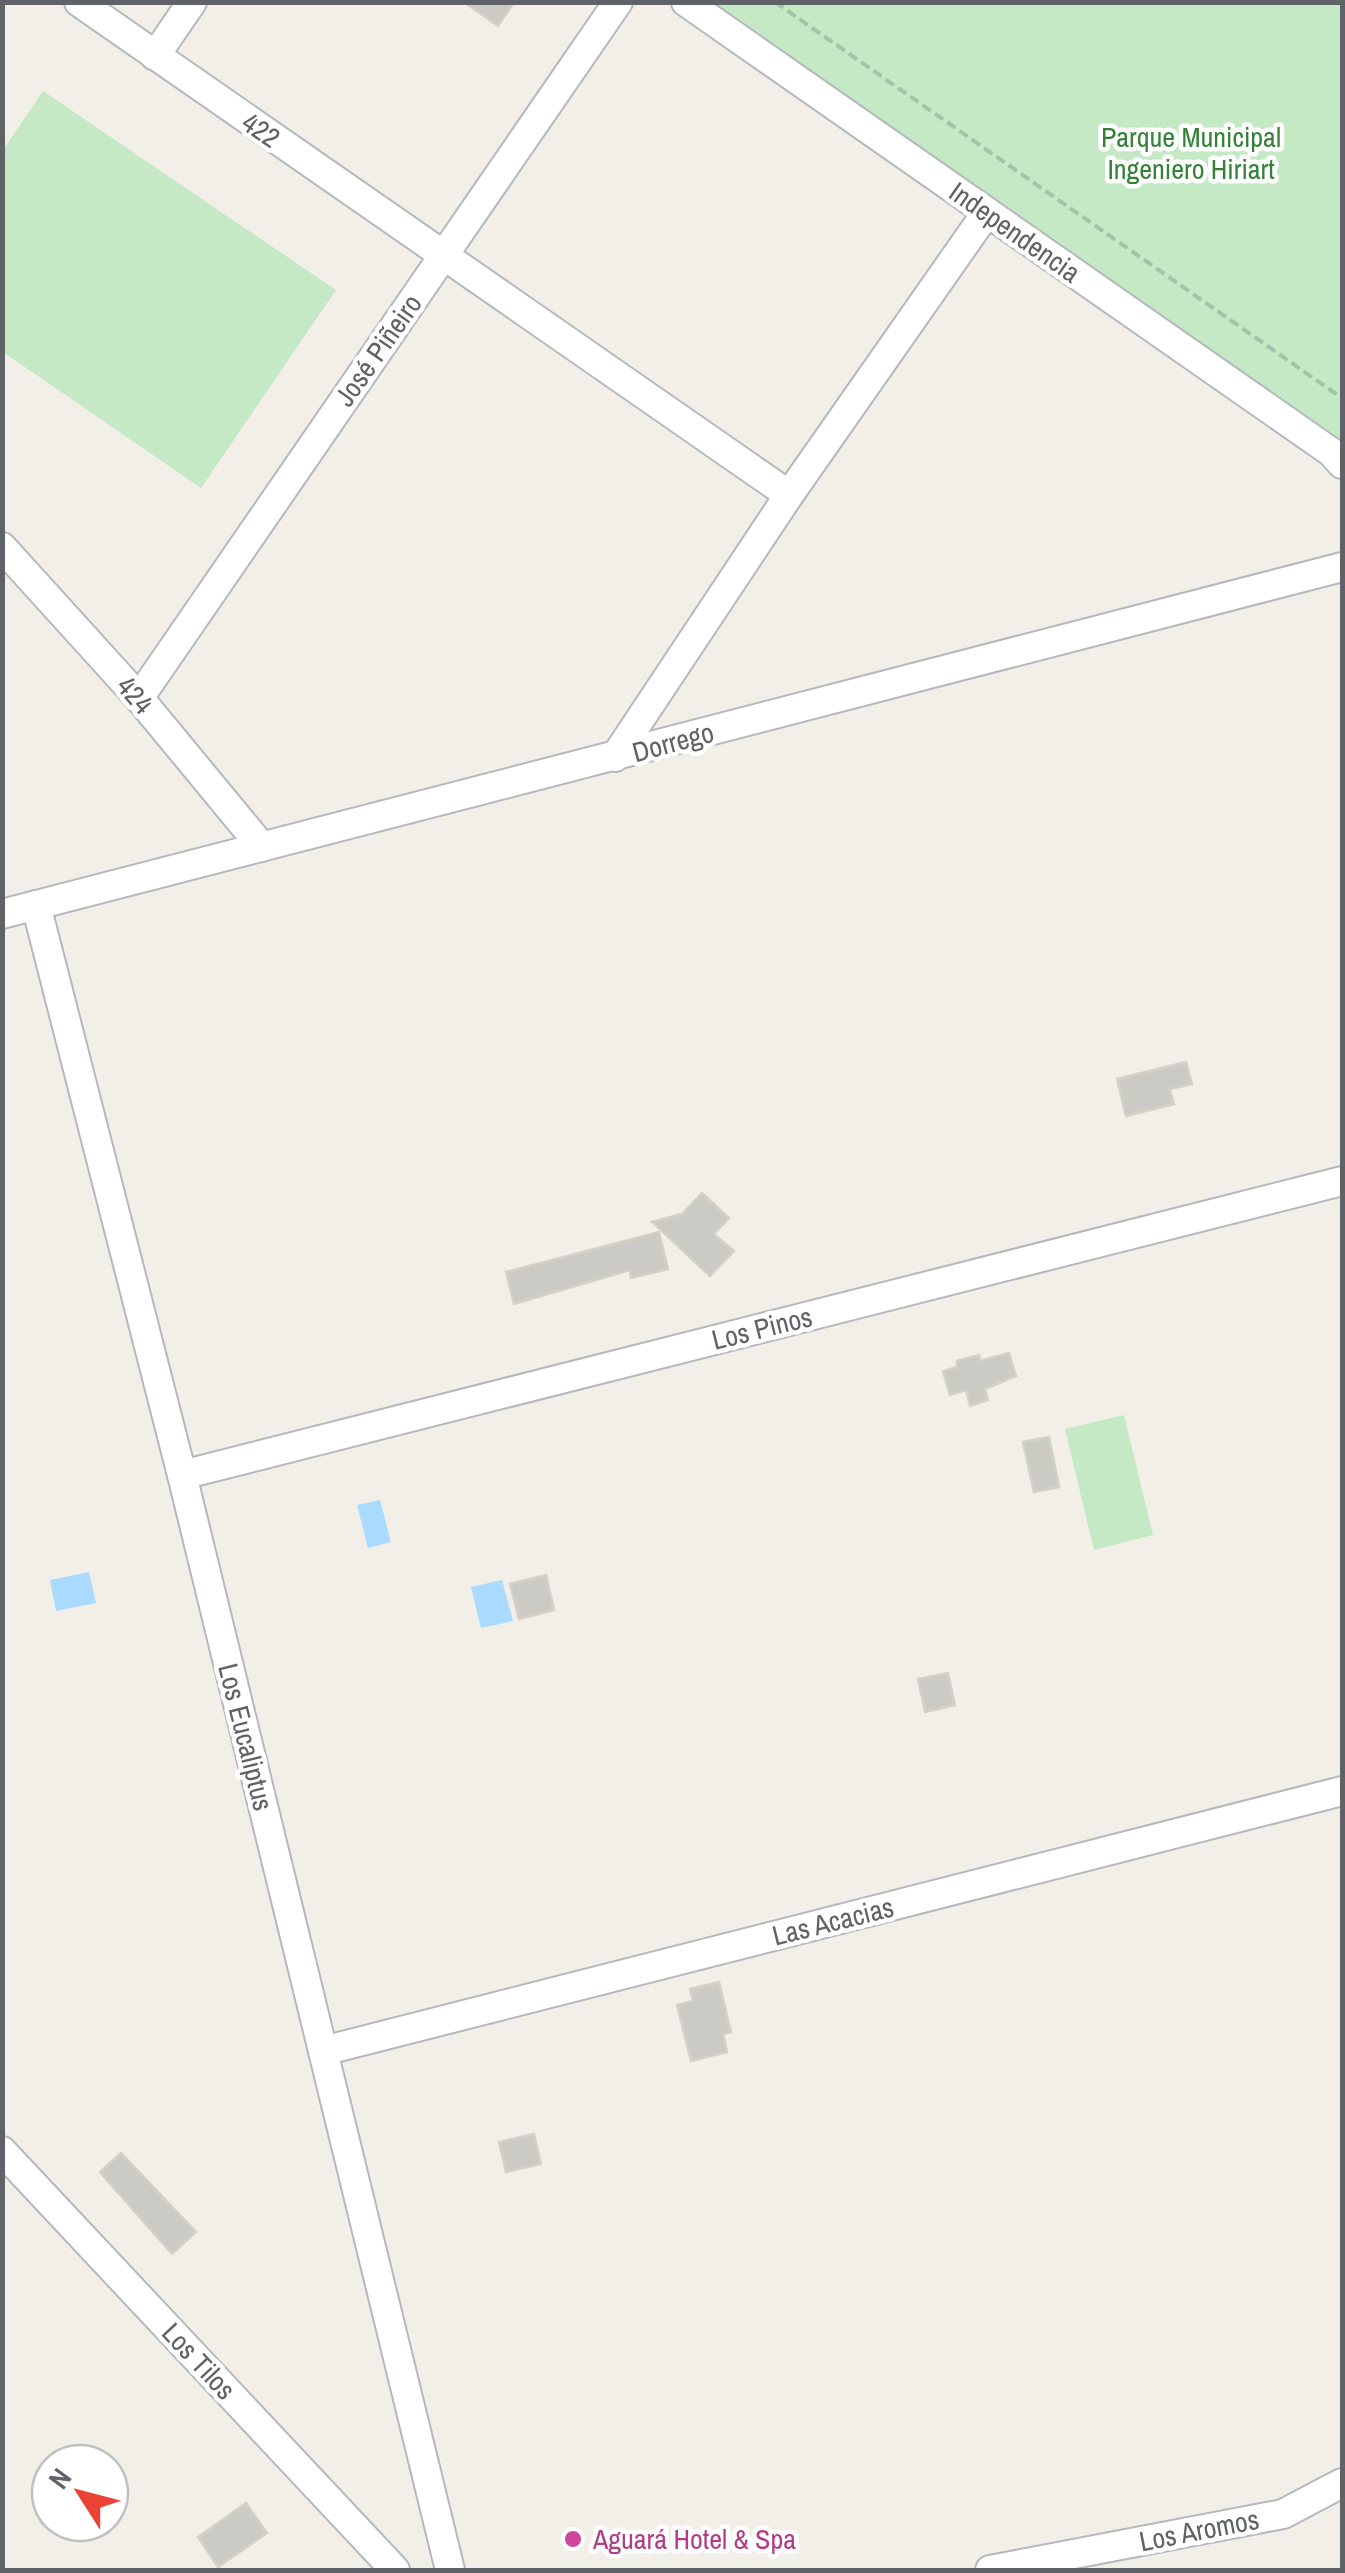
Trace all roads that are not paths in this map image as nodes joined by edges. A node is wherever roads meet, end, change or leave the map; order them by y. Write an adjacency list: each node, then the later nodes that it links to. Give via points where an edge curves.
1 (79, 2): 5 (street, 422)
2 (192, 2): 5 (street)
3 (618, 2): 7 (street, José Piñeiro)
4 (686, 2): 6 (street, Independencia)
5 (155, 56): 7 (street, 422)
6 (986, 212): 8 (street, Independencia); 9 (street)
7 (442, 257): 9 (street, 422); 12 (street, José Piñeiro)
8 (1342, 464)
9 (790, 495): 13 (street)
10 (2, 548): 12 (street, 424)
11 (1342, 568): 13 (street, Dorrego)
12 (138, 698): 14 (street, 424)
13 (615, 757): 14 (street, Dorrego)
14 (262, 847): 15 (street, Dorrego)
15 (36, 905): 16 (street, Dorrego); 18 (street, Los Eucaliptus)
16 (2, 914)
17 (1342, 1181): 18 (street, Los Pinos)
18 (182, 1475): 20 (street, Los Eucaliptus)
19 (1342, 1791): 20 (street, Las Acacias)
20 (323, 2051): 24 (street, Los Eucaliptus)
21 (2, 2151): 23 (street, Los Tilos)
22 (1342, 2483): 25 (street, Los Aromos, via 1283,2514)
23 (395, 2570)
24 (450, 2570)
25 (990, 2570)

